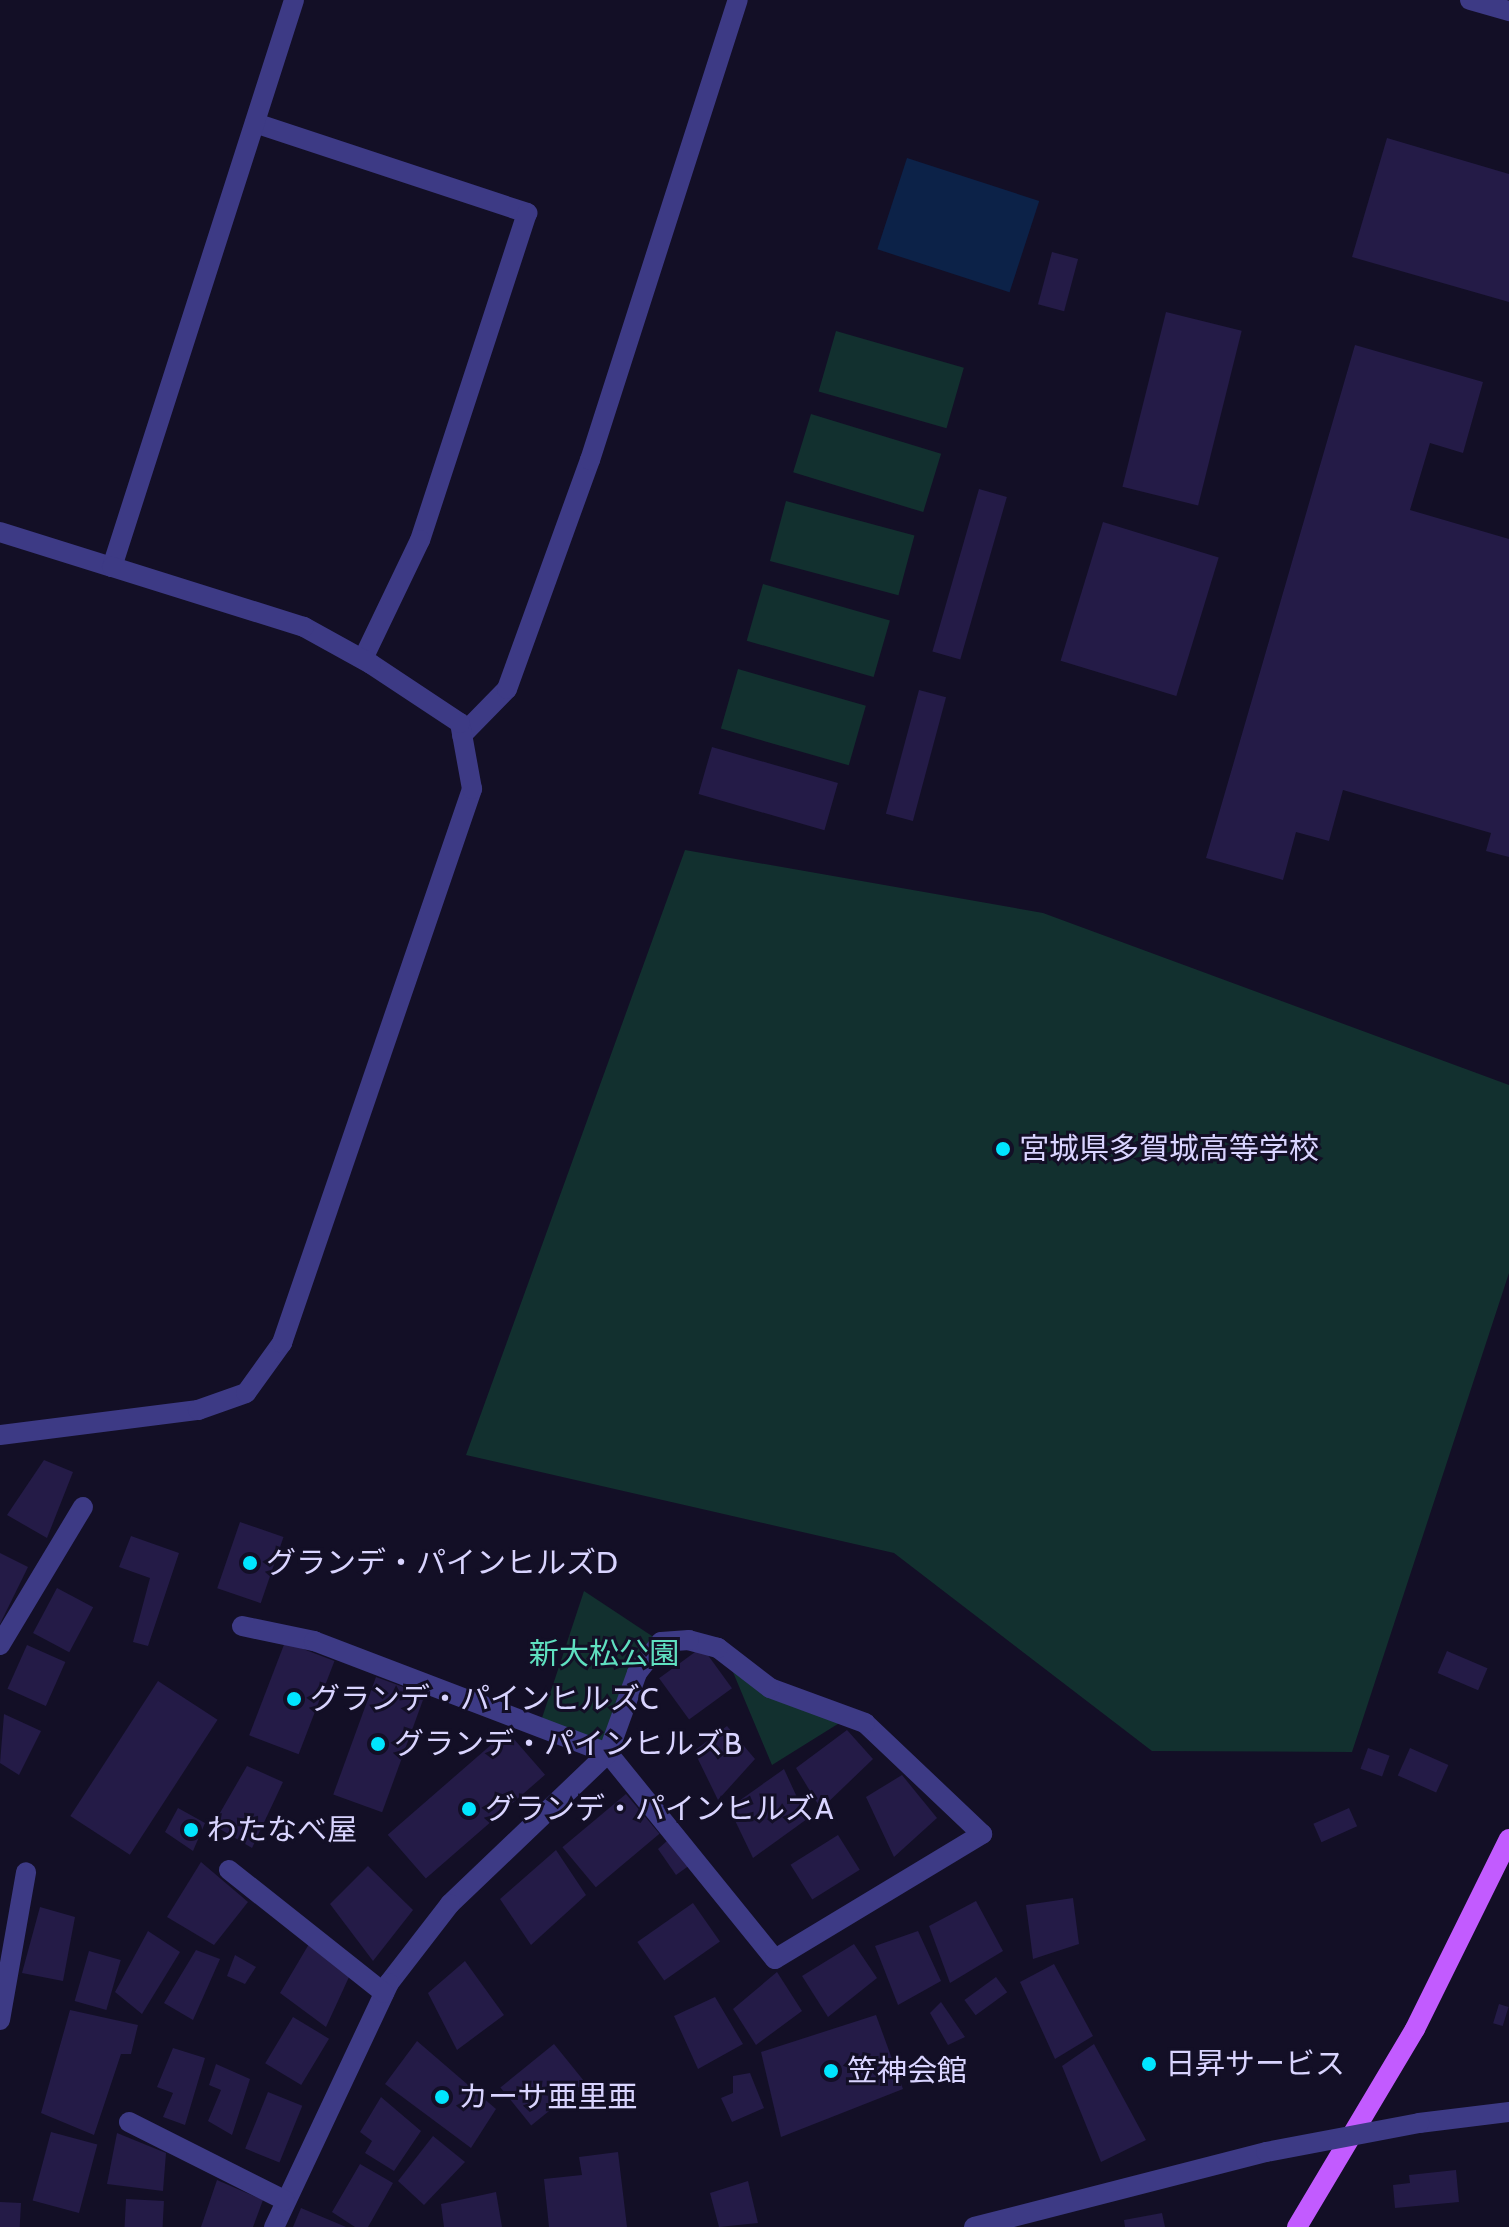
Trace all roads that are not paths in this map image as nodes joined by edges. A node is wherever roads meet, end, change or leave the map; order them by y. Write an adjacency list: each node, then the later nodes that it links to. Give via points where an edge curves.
1 (294, 0): 5 (street)
2 (738, 0): 9 (street, via 590,460 507,689)
3 (1470, 0): 4 (street)
4 (1509, 11)
5 (255, 123): 7 (street); 8 (street, via 527,213 420,540)
6 (0, 532): 7 (street)
7 (112, 567): 8 (street, via 304,627)
8 (363, 659): 9 (street, via 460,723)
9 (462, 735): 10 (street, via 472,789 282,1343 246,1393 198,1410)
10 (0, 1435)
11 (83, 1507): 13 (street)
12 (242, 1626): 14 (street, via 314,1641)
13 (0, 1645)
14 (608, 1753): 14 (street, via 775,1959 982,1834 865,1723 770,1688 718,1648 689,1640 661,1642 637,1673); 18 (street, via 450,1904)
15 (1509, 1839): 25 (main road, via 1415,2029)
16 (229, 1870): 18 (street)
17 (26, 1872): 19 (street)
18 (384, 1993): 22 (street)
19 (0, 2020)
20 (1509, 2112): 24 (street, bridge, via 1266,2152)
21 (129, 2122): 22 (street)
22 (284, 2200): 23 (street)
23 (274, 2227)
24 (974, 2227)
25 (1297, 2227)

